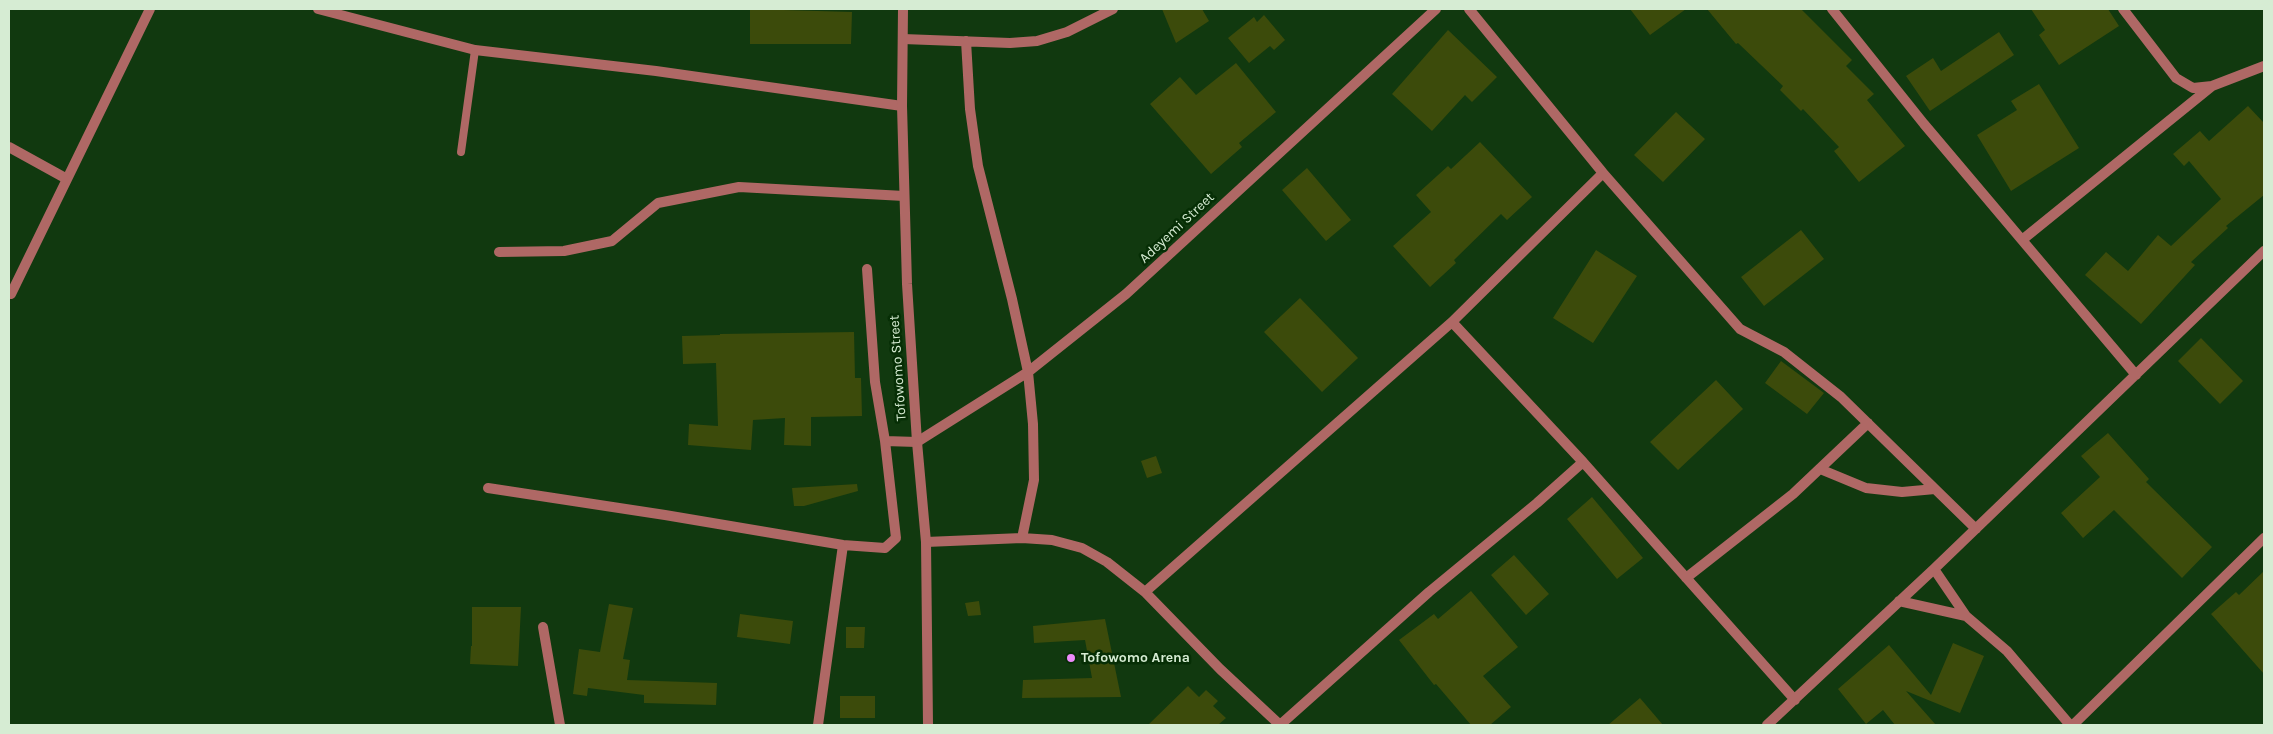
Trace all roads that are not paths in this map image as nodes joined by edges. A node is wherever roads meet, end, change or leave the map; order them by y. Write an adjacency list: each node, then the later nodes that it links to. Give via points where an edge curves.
1 (150, 9): 18 (street)
2 (318, 9): 11 (street)
3 (903, 9): 9 (street, Tofowomo Street)
4 (1113, 9): 10 (street, via 1067,32 1037,41)
5 (1436, 9): 26 (street, Adeyemi Street, via 1126,294)
6 (1469, 9): 17 (street)
7 (1832, 9): 20 (street)
8 (2123, 9): 13 (street, via 2176,78 2193,88)
9 (903, 39): 10 (street); 14 (street, Tofowomo Street)
10 (966, 41): 26 (street, via 970,109 978,166)
11 (475, 50): 14 (street, via 656,71); 16 (lane)
12 (2264, 66): 13 (street)
13 (2212, 86): 20 (street)
14 (902, 106): 19 (street, Tofowomo Street)
15 (9, 147): 18 (street)
16 (461, 152)
17 (1603, 173): 25 (street); 28 (street, via 1740,329 1784,352)
18 (67, 179): 24 (street)
19 (904, 196): 22 (street, via 739,187 658,203 612,241 564,251); 30 (street, Tofowomo Street)
20 (2022, 240): 27 (street)
21 (2264, 251): 27 (street)
22 (499, 252)
23 (867, 270): 29 (street, via 875,382)
24 (11, 294)
25 (1452, 322): 31 (street); 42 (street)
26 (1028, 372): 30 (street, Adeyemi Street); 36 (street, via 1034,480)
27 (2136, 375): 35 (street)
28 (1868, 423): 32 (street); 34 (street)
29 (885, 440): 30 (street); 39 (street, via 896,538 885,548)
30 (917, 442): 38 (street, Tofowomo Street)
31 (1583, 462): 41 (street); 50 (street, via 1429,592)
32 (1820, 470): 34 (street, via 1866,488 1902,492); 41 (street)
33 (488, 488): 39 (street)
34 (1935, 490): 35 (street)
35 (1976, 529): 40 (street)
36 (1022, 538): 38 (street); 42 (street, via 1052,540 1082,548 1107,562)
37 (2264, 538): 52 (street)
38 (926, 542): 49 (street, Tofowomo Street)
39 (843, 544): 48 (street)
40 (1934, 569): 43 (street); 44 (street)
41 (1686, 578): 46 (street)
42 (1145, 592): 50 (street)
43 (1899, 601): 44 (street); 46 (street)
44 (1966, 616): 52 (street, via 2008,651)
45 (543, 627): 47 (street)
46 (1795, 700): 51 (street)
47 (560, 725)
48 (818, 725)
49 (928, 725)
50 (1280, 725)
51 (1767, 725)
52 (2071, 725)

